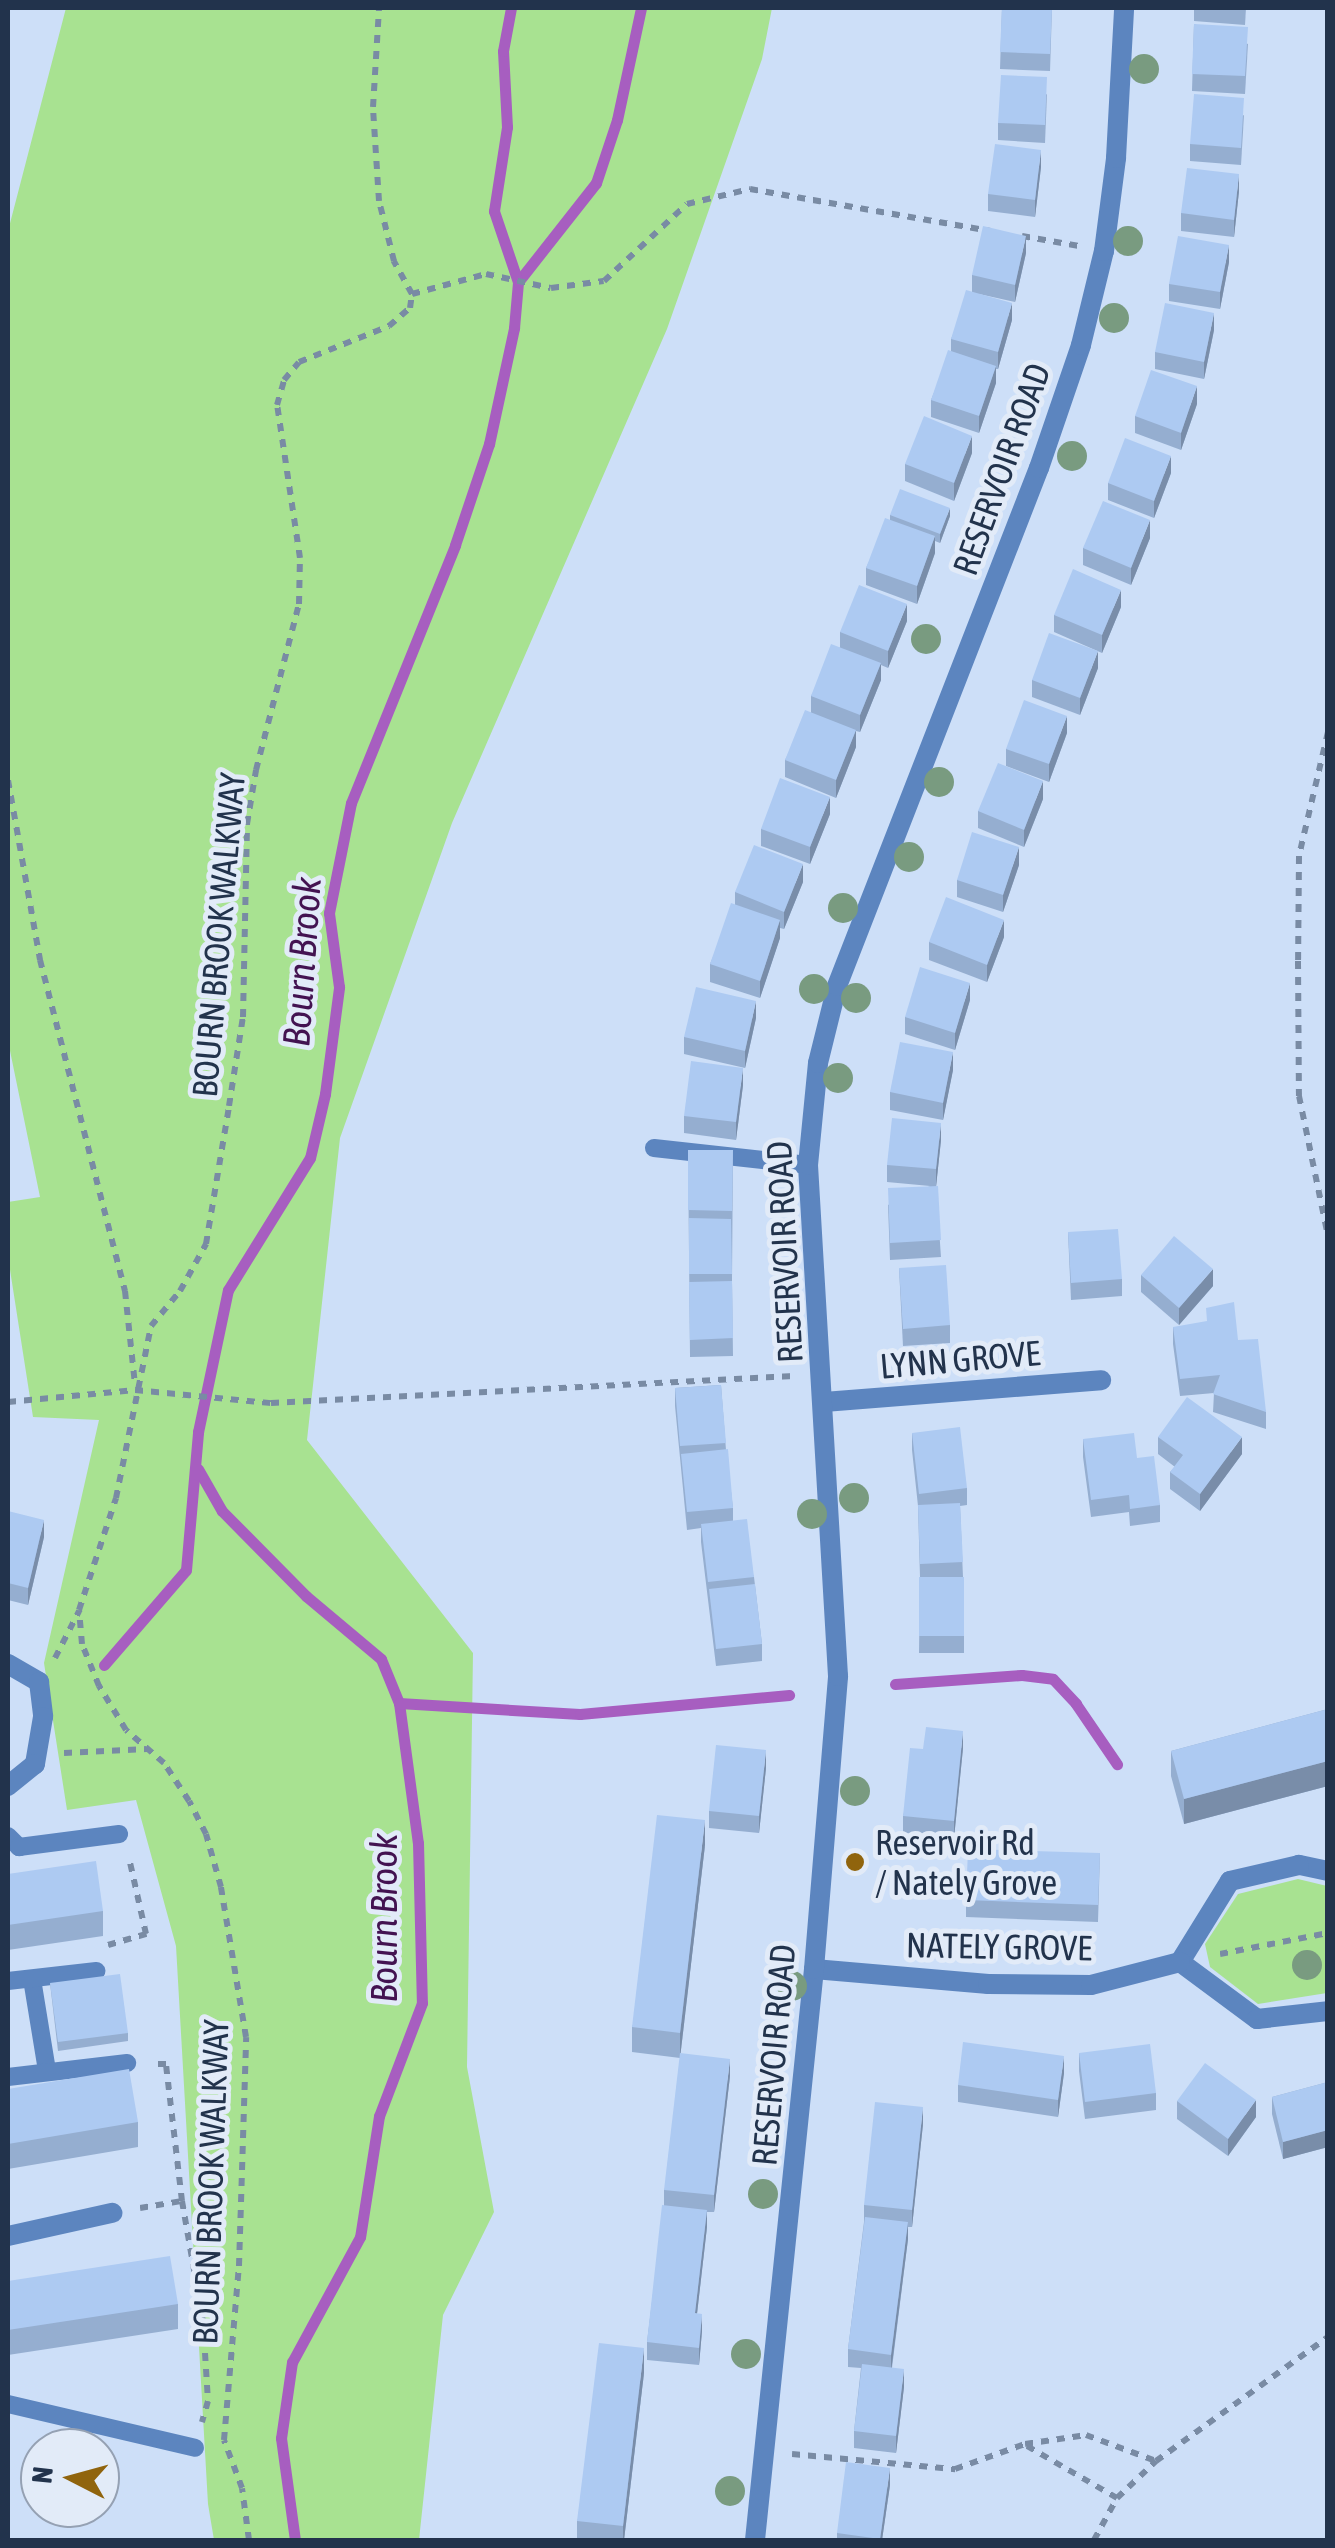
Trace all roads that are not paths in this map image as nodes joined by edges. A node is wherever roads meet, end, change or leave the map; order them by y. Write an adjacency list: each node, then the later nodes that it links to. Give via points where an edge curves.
1 (1124, 8): 3 (street, RESERVOIR ROAD, via 1116,158 1104,251 1081,346 1040,468 836,986 818,1064)
2 (654, 1148): 3 (lane)
3 (808, 1165): 5 (street, RESERVOIR ROAD)
4 (1101, 1380): 5 (street, LYNN GROVE)
5 (824, 1402): 12 (street, RESERVOIR ROAD, via 838,1676)
6 (8, 1664): 7 (street, via 39,1682 43,1716 36,1764)
7 (8, 1786)
8 (120, 1834): 9 (lane, via 19,1847)
9 (8, 1836)
10 (1328, 1872): 11 (street, via 1299,1866 1230,1881)
11 (1180, 1962): 12 (street, NATELY GROVE, via 1092,1985); 16 (street, via 1257,2019)
12 (814, 1969): 24 (street, RESERVOIR ROAD)
13 (96, 1971): 14 (lane)
14 (32, 1979): 15 (lane); 18 (lane)
15 (8, 1981)
16 (1328, 2011)
17 (128, 2063): 18 (lane)
18 (46, 2071): 19 (lane)
19 (8, 2077)
20 (112, 2213): 21 (street)
21 (8, 2236)
22 (8, 2404): 23 (lane)
23 (195, 2448)
24 (755, 2540)

